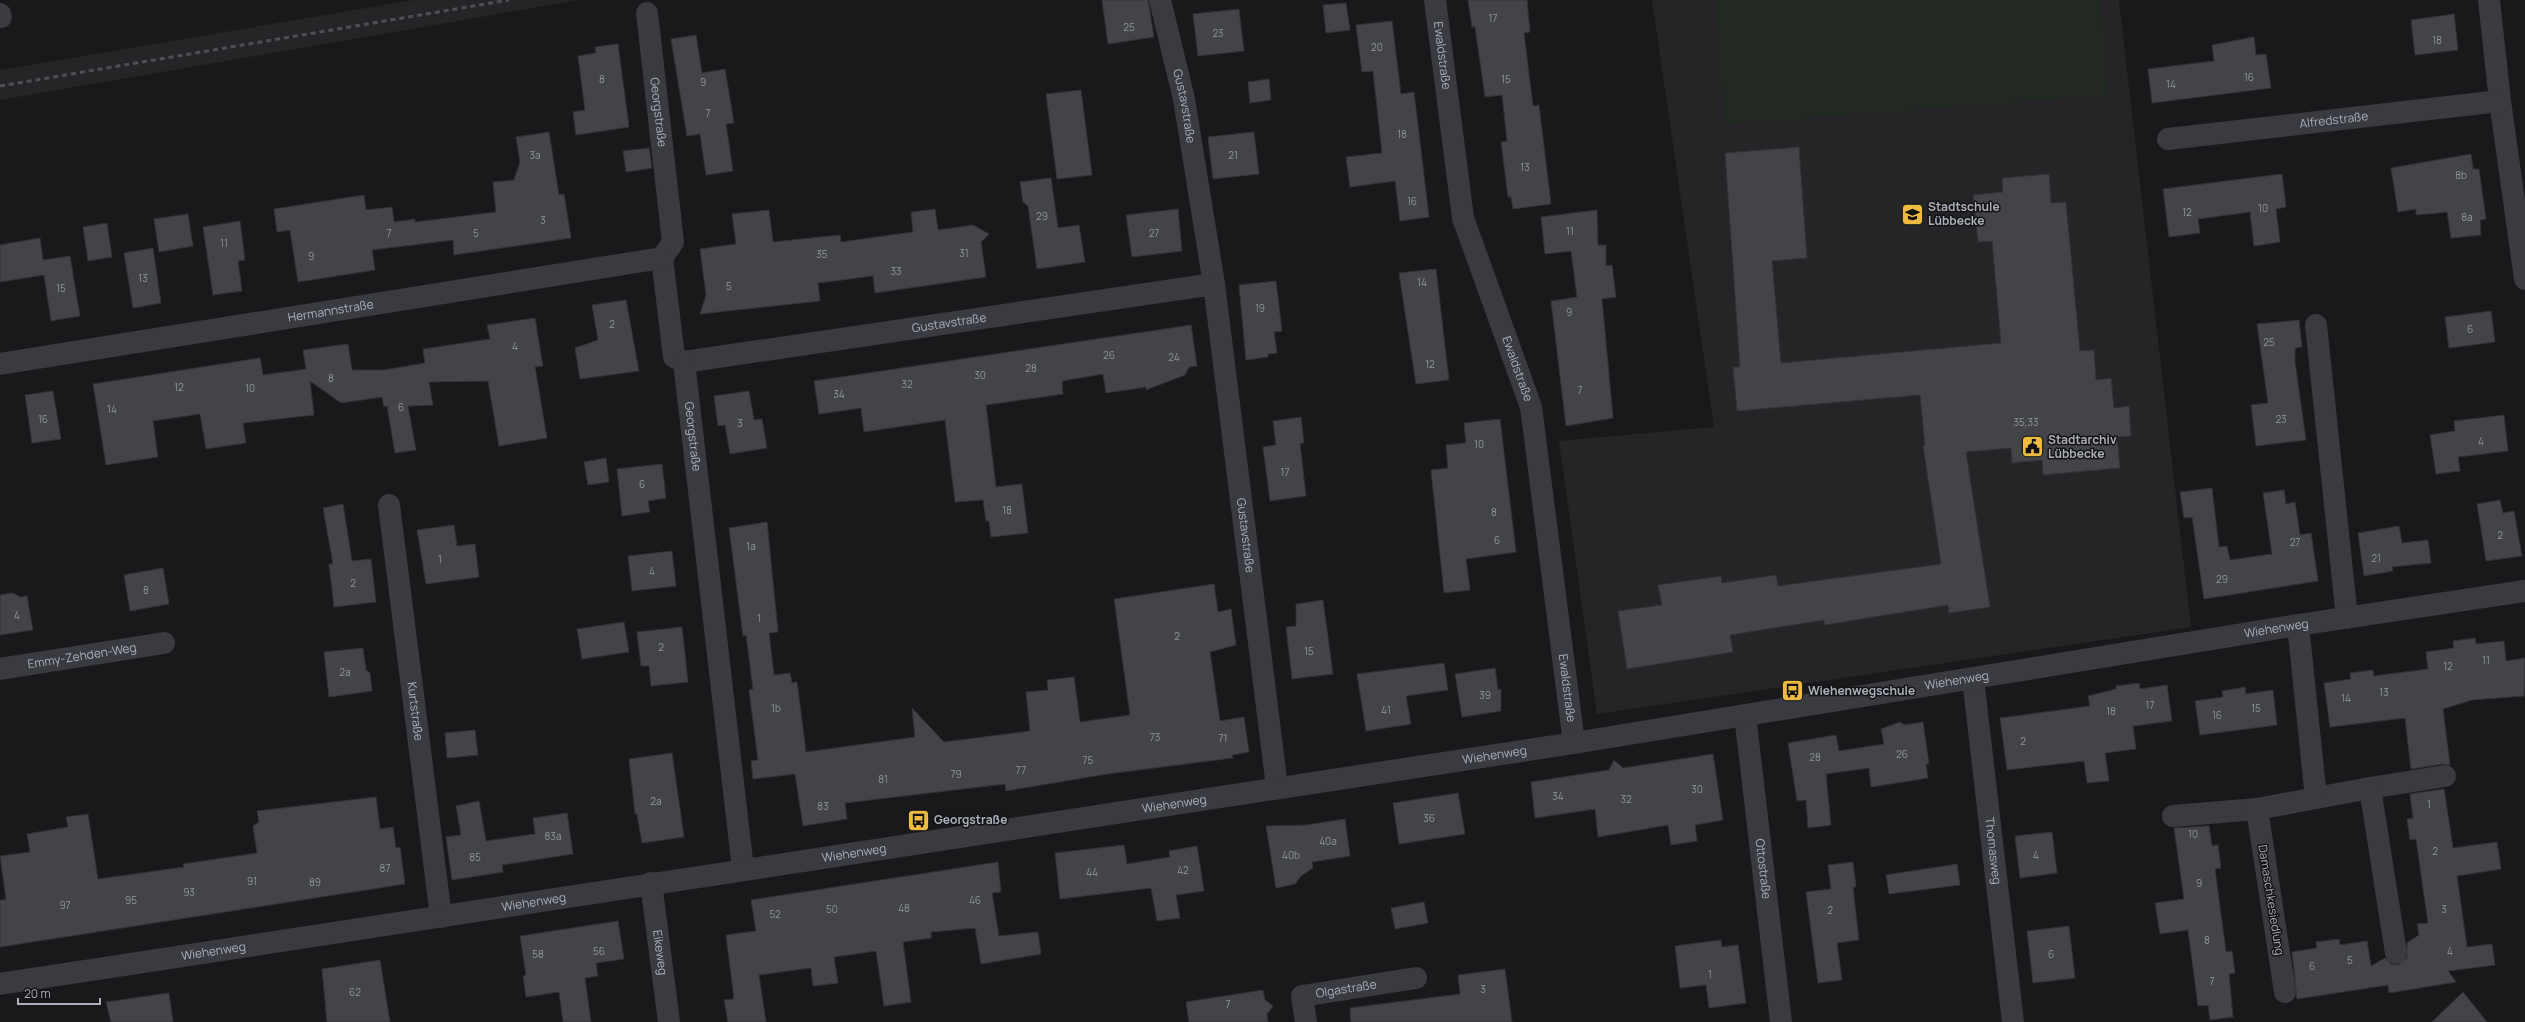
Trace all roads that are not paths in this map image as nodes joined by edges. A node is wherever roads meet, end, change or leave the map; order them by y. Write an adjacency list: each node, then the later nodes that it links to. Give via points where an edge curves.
1 (1160, 0): 10 (street, Gustavstraße, via 1184,99)
2 (1435, 0): 22 (street, Ewaldstraße, via 1463,218 1531,407)
3 (2489, 0): 5 (street)
4 (647, 13): 8 (street, Georgstraße, via 673,242)
5 (2500, 101): 6 (street, Alfredstraße); 7 (street)
6 (2168, 139)
7 (2523, 251): 9 (street)
8 (662, 258): 12 (street, via 674,357); 13 (street, Hermannstraße)
9 (2525, 279)
10 (1214, 284): 12 (street, Gustavstraße); 24 (street, Gustavstraße)
11 (2316, 325): 16 (street)
12 (684, 362): 29 (street, Georgstraße)
13 (0, 364)
14 (389, 505): 31 (street, Kurtstraße)
15 (2525, 591): 16 (street, Wiehenweg)
16 (2347, 618): 17 (street, Wiehenweg)
17 (2298, 625): 20 (street, Wiehenweg); 26 (street)
18 (164, 643): 19 (street, Emmy-Zehden-Weg)
19 (0, 669)
20 (1973, 679): 21 (street, Wiehenweg); 39 (street, Thomasweg)
21 (1745, 715): 22 (street, Wiehenweg); 38 (street, Ottostraße)
22 (1574, 743): 24 (street, Wiehenweg)
23 (2445, 776): 25 (street)
24 (1277, 787): 29 (street, Wiehenweg)
25 (2370, 788): 26 (street); 32 (street)
26 (2316, 798): 27 (street)
27 (2257, 809): 28 (street); 35 (street, Damaschkesiedlung)
28 (2173, 816)
29 (743, 869): 30 (street, Wiehenweg)
30 (652, 883): 31 (street, Wiehenweg); 36 (street, Eikeweg)
31 (441, 917): 34 (street, Wiehenweg)
32 (2396, 953)
33 (1416, 978): 37 (street, Olgastraße, via 1302,996)
34 (0, 984)
35 (2285, 992)
36 (669, 1022)
37 (1306, 1022)
38 (1781, 1022)
39 (2013, 1022)

